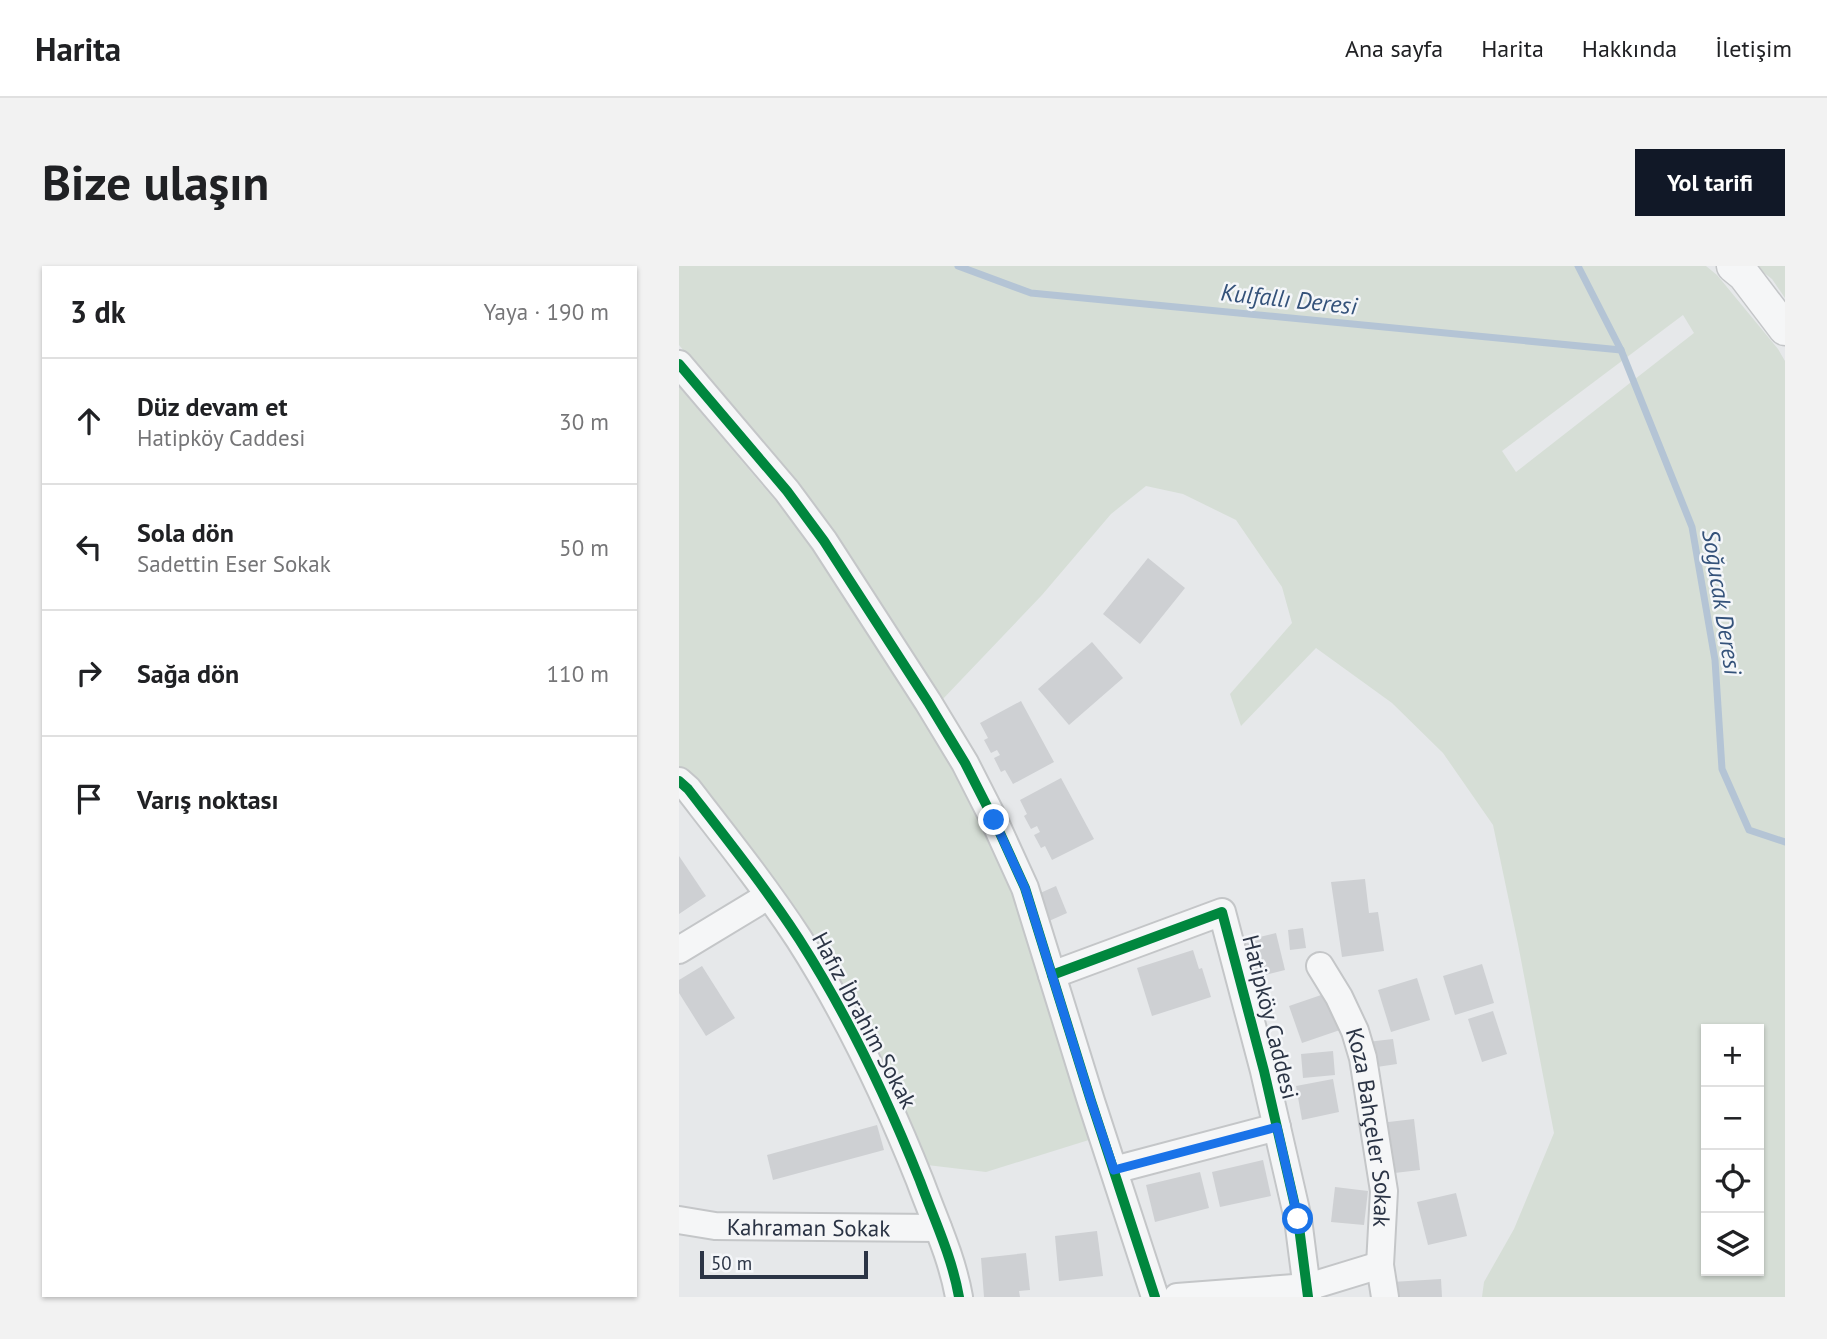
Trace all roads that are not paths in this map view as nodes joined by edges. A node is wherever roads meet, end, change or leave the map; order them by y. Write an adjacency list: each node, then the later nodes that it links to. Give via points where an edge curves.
1 (1739, 269): 2 (street)
2 (1785, 329)
3 (679, 365): 8 (street, via 787,491 928,702 965,763 1020,877)
4 (679, 781): 5 (street, Hafız İbrahim Sokak)
5 (768, 896): 6 (street); 12 (street, Hafız İbrahim Sokak, via 847,1022 902,1135)
6 (679, 950)
7 (1320, 966): 13 (street, Koza Bahçeler Sokak, via 1355,1031 1363,1058 1384,1191)
8 (1052, 975): 9 (street, Hatipköy Caddesi, via 1222,912); 10 (street)
9 (1277, 1127): 10 (street); 14 (street, Hatipköy Caddesi, via 1298,1219)
10 (1114, 1170): 16 (street)
11 (679, 1220): 12 (street, Kahraman Sokak, via 715,1226)
12 (938, 1227): 15 (street, Hafız İbrahim Sokak)
13 (1380, 1265): 14 (street); 18 (street, Koza Bahçeler Sokak)
14 (1308, 1292): 17 (street)
15 (958, 1297)
16 (1155, 1297)
17 (1177, 1297)
18 (1385, 1297)

